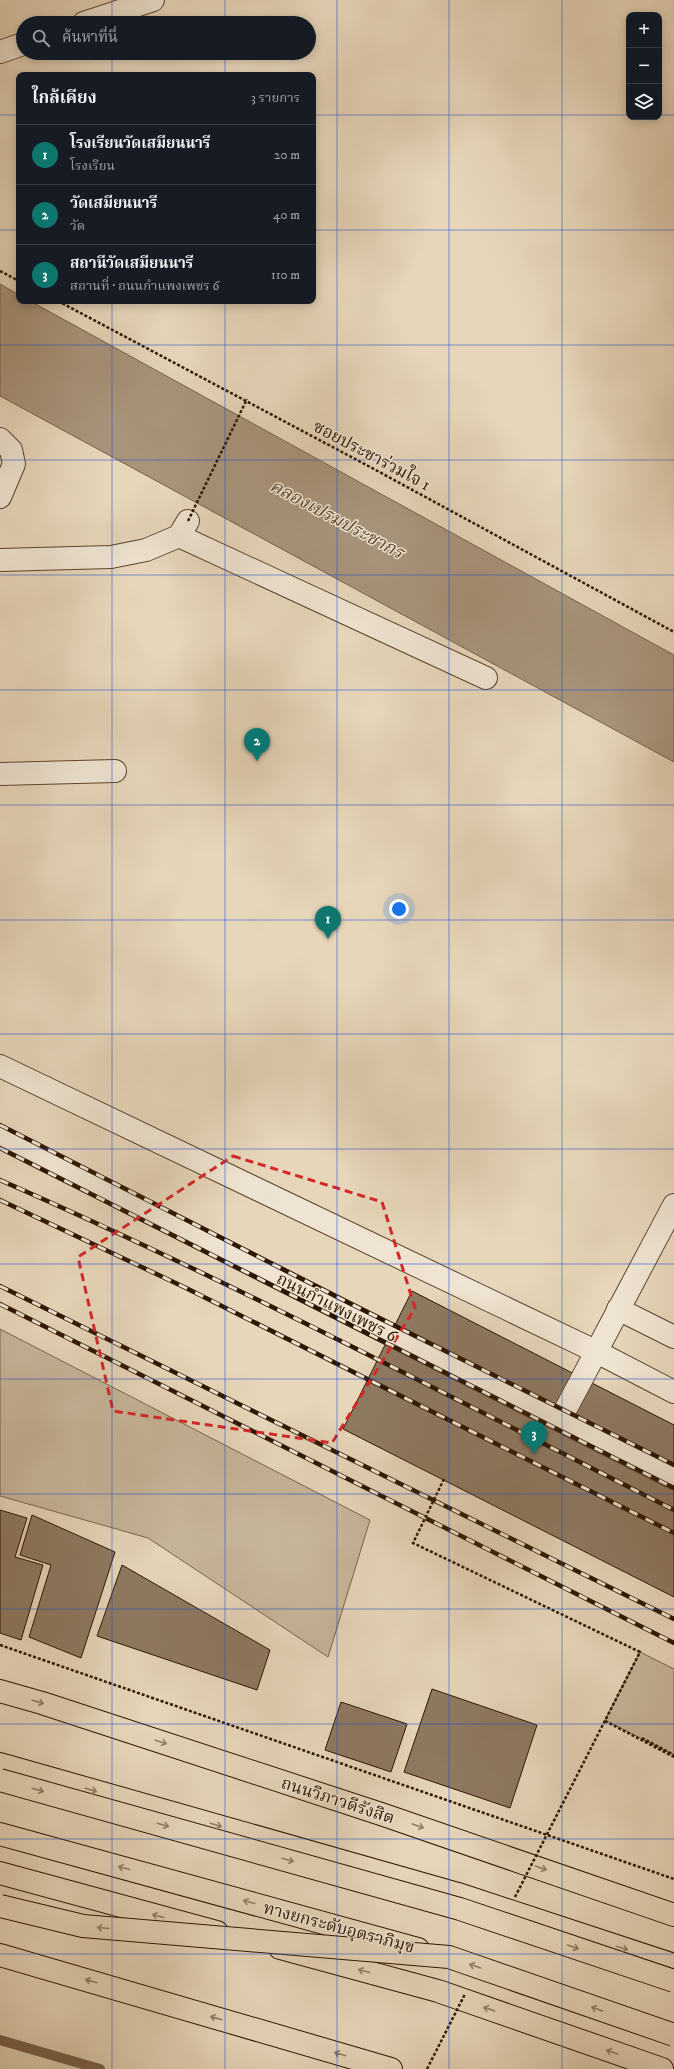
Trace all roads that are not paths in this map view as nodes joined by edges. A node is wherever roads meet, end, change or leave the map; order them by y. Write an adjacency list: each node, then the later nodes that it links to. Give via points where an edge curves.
1 (153, 0): 2 (street)
2 (121, 5): 3 (street)
3 (98, 16)
4 (16, 46): 5 (street)
5 (0, 52)
6 (0, 439): 7 (street, via 12,450 14,464)
7 (0, 498)
8 (0, 560): 9 (street, via 111,556 146,550 184,529)
9 (486, 678)
10 (115, 771): 11 (street)
11 (0, 774)
12 (0, 1066): 18 (street)
13 (0, 1137): 20 (street, ถนนกำแพงเพชร 6)
14 (674, 1205): 15 (street)
15 (667, 1233): 16 (street)
16 (618, 1309): 17 (street); 18 (street)
17 (674, 1337)
18 (595, 1351): 19 (street); 20 (street)
19 (674, 1392)
20 (560, 1420): 21 (street, ถนนกำแพงเพชร 6)
21 (674, 1478)
22 (0, 1691): 28 (main road, ถนนวิภาวดีรังสิต, one-way to 28, via 50,1705 381,1814)
23 (0, 1764): 31 (main road, one-way to 31, via 458,1894)
24 (0, 1780): 32 (main road, one-way to 32, bridge, via 460,1908)
25 (0, 1834): 30 (main road, ทางยกระดับอุตราภิมุข, one-way to 25, bridge)
26 (0, 1873): 35 (main road, one-way to 26, via 438,1991)
27 (0, 1906): 30 (main road, one-way to 27, bridge, via 83,1926)
28 (674, 1915)
29 (0, 1955): 34 (main road, one-way to 29)
30 (449, 1957): 33 (main road, ทางยกระดับอุตราภิมุข, one-way to 30, bridge)
31 (674, 1965)
32 (674, 1981)
33 (674, 2035)
34 (391, 2069)
35 (662, 2069)

